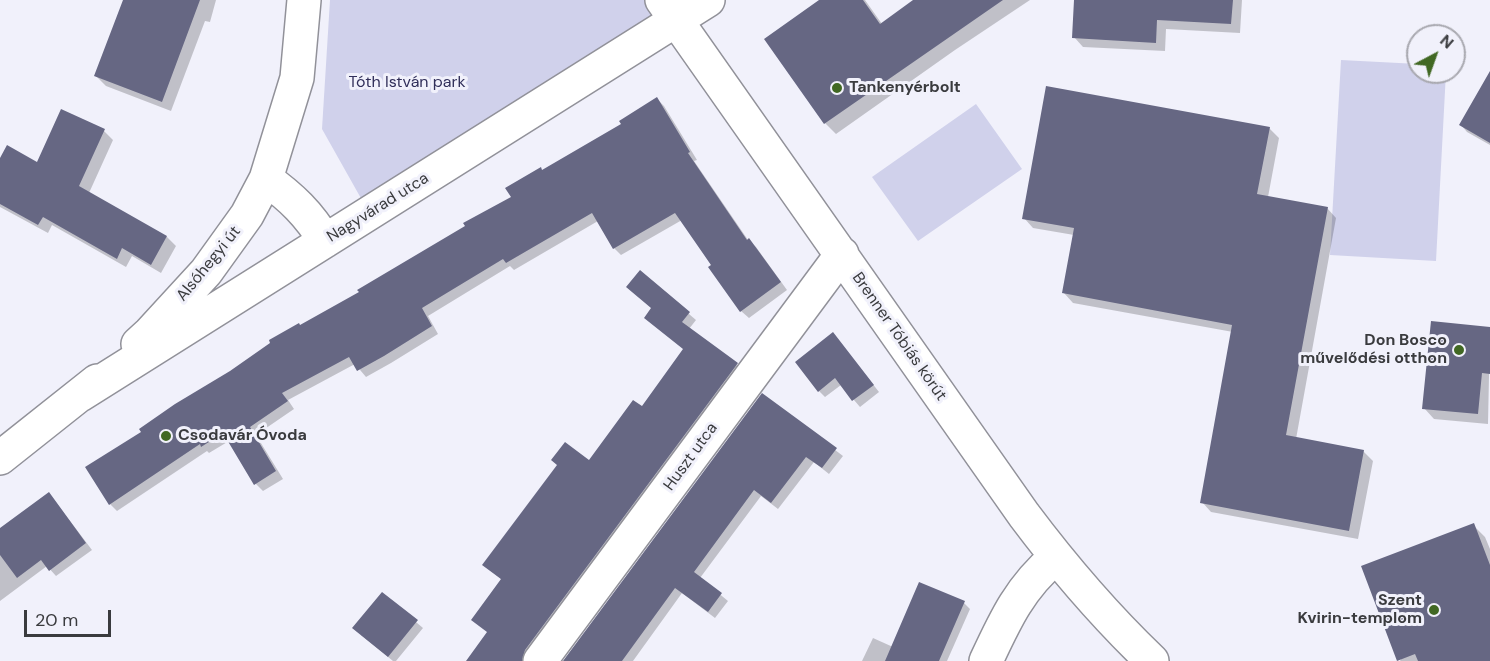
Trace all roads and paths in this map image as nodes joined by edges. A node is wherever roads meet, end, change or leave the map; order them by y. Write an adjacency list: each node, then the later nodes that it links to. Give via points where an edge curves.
1 (304, 0): 4 (street, Alsóhegyi út, via 297,78)
2 (708, 0): 3 (street, Nagyvárad utca)
3 (669, 10): 5 (street, Nagyvárad utca); 6 (street, Brenner Tóbiás körút)
4 (266, 179): 5 (street, via 312,219); 7 (street, Alsóhegyi út, via 247,215 206,272 150,333)
5 (325, 242): 7 (street, Nagyvárad utca)
6 (842, 254): 9 (street, Brenner Tóbiás körút); 10 (street, Huszt utca)
7 (80, 395): 8 (street, Alsóhegyi út)
8 (0, 458)
9 (1056, 557): 11 (street, via 1036,573 1007,614); 12 (street, Brenner Tóbiás körút)
10 (540, 661)
11 (986, 661)
12 (1152, 661)

